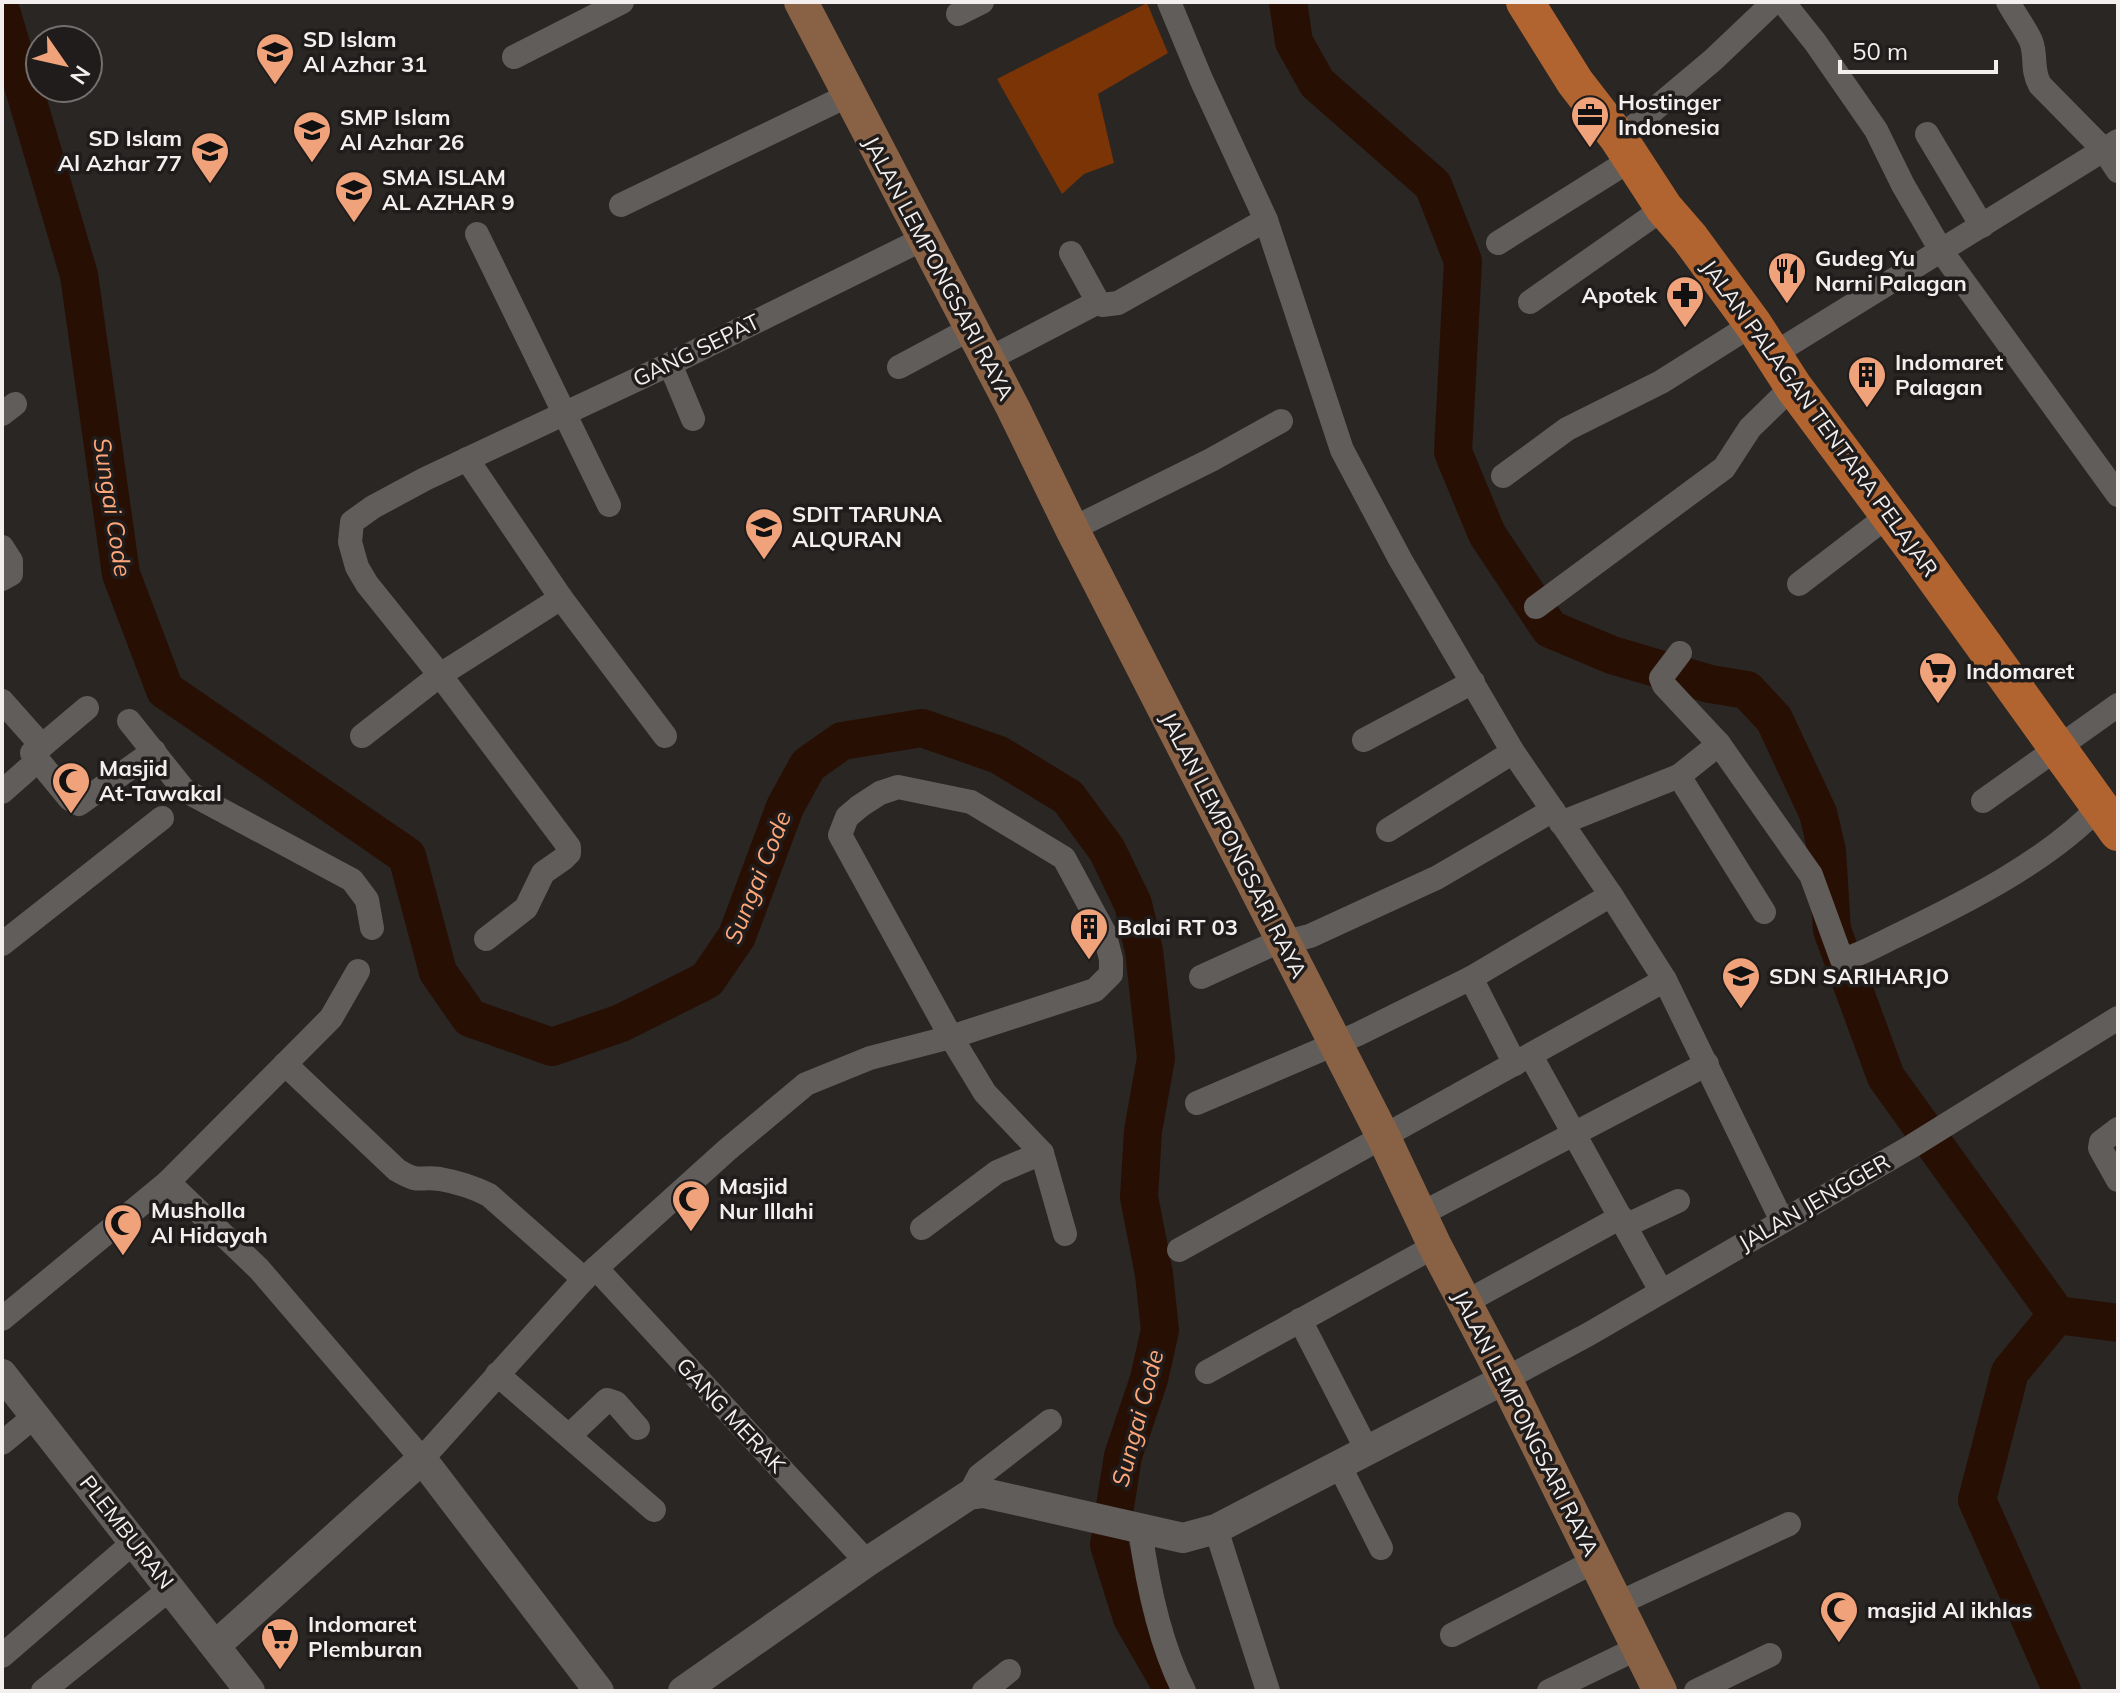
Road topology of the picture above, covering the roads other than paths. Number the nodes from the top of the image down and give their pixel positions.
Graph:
1 (622, 2) edge
2 (801, 2) edge
3 (982, 2) edge
4 (1169, 2) edge
5 (1525, 2) edge
6 (1774, 2) edge
7 (1783, 2) edge
8 (2008, 2) edge
9 (958, 14) dead end
10 (514, 57) dead end
11 (849, 95) junction
12 (1927, 134) dead end
13 (2111, 145) edge
14 (1626, 149) junction
15 (2118, 171) edge
16 (621, 205) dead end
17 (1664, 208) junction
18 (1266, 220) junction
19 (1982, 226) junction
20 (477, 234) dead end
21 (923, 239) junction
22 (1498, 243) dead end
23 (1942, 252) junction
24 (1071, 253) dead end
25 (1098, 302) junction
26 (1530, 302) dead end
27 (970, 329) junction
28 (1773, 355) junction
29 (987, 360) junction
30 (670, 364) junction
31 (899, 367) dead end
32 (565, 412) junction
33 (693, 419) dead end
34 (1281, 421) dead end
35 (467, 459) junction
36 (1503, 476) dead end
37 (2118, 495) edge
38 (609, 505) dead end
39 (1889, 515) junction
40 (1072, 529) junction
41 (2, 547) edge
42 (2, 579) edge
43 (1799, 584) dead end
44 (561, 598) junction
45 (1536, 607) dead end
46 (1672, 664) dead end
47 (440, 675) junction
48 (1473, 682) junction
49 (2, 701) edge
50 (2118, 705) edge
51 (87, 708) dead end
52 (129, 721) dead end
53 (362, 736) dead end
54 (665, 736) dead end
55 (1364, 740) dead end
56 (1719, 744) junction
57 (42, 746) junction
58 (2058, 748) junction
59 (154, 751) junction
60 (1513, 752) junction
61 (28, 769) dead end
62 (1679, 776) junction
63 (2, 792) edge
64 (1983, 801) dead end
65 (1557, 816) junction
66 (162, 818) dead end
67 (2109, 819) edge
68 (1388, 830) dead end
69 (1611, 895) junction
70 (1764, 912) dead end
71 (372, 928) dead end
72 (486, 939) dead end
73 (1283, 942) junction
74 (2, 944) edge
75 (358, 971) dead end
76 (1201, 977) dead end
77 (1471, 978) junction
78 (1665, 980) junction
79 (2118, 1018) edge
80 (951, 1037) junction
81 (1334, 1043) junction
82 (1523, 1060) junction
83 (285, 1064) junction
84 (1707, 1064) junction
85 (1197, 1103) dead end
86 (2118, 1129) edge
87 (1575, 1134) junction
88 (1384, 1138) junction
89 (1042, 1153) junction
90 (2118, 1180) edge
91 (168, 1182) junction
92 (1678, 1201) dead end
93 (1421, 1214) junction
94 (1782, 1221) junction
95 (1623, 1222) junction
96 (922, 1228) dead end
97 (1065, 1234) dead end
98 (1435, 1246) junction
99 (1179, 1250) dead end
100 (590, 1273) junction
101 (1661, 1291) junction
102 (1466, 1302) junction
103 (2, 1319) edge
104 (1300, 1320) junction
105 (1207, 1372) dead end
106 (2, 1374) edge
107 (497, 1374) junction
108 (1505, 1379) junction
109 (35, 1416) junction
110 (1050, 1421) dead end
111 (638, 1428) dead end
112 (569, 1436) junction
113 (2, 1443) edge
114 (1367, 1450) junction
115 (422, 1459) junction
116 (1339, 1465) junction
117 (969, 1495) junction
118 (654, 1510) dead end
119 (1789, 1524) dead end
120 (1140, 1529) junction
121 (1216, 1529) junction
122 (134, 1542) junction
123 (1381, 1548) dead end
124 (1595, 1561) junction
125 (867, 1562) junction
126 (171, 1588) junction
127 (1617, 1604) junction
128 (1452, 1635) dead end
129 (215, 1646) junction
130 (1640, 1647) junction
131 (1770, 1655) dead end
132 (2, 1656) edge
133 (1009, 1671) dead end
134 (43, 1691) edge
135 (250, 1691) edge
136 (599, 1691) edge
137 (683, 1691) edge
138 (984, 1691) edge
139 (1184, 1691) edge
140 (1268, 1691) edge
141 (1549, 1691) edge
142 (1660, 1691) edge
143 (1696, 1691) edge

1 - 10 street
2 - 11 main road, JALAN LEMPONGSARI RAYA
3 - 9 street
4 - 18 street
5 - 14 main road, JALAN PALAGAN TENTARA PELAJAR
6 - 14 street
7 - 23 street
8 - 13 street
11 - 16 street
11 - 21 main road, JALAN LEMPONGSARI RAYA
12 - 19 street
13 - 15 street
13 - 19 street
14 - 17 main road, JALAN PALAGAN TENTARA PELAJAR
14 - 22 street
17 - 26 street
17 - 28 main road, JALAN PALAGAN TENTARA PELAJAR
18 - 25 street
18 - 48 street
19 - 23 street
20 - 32 street
21 - 27 main road, JALAN LEMPONGSARI RAYA
21 - 30 street, GANG SEPAT
23 - 28 street
23 - 37 street
24 - 25 street
25 - 29 street
27 - 29 main road, JALAN LEMPONGSARI RAYA
27 - 31 street
28 - 36 street
28 - 39 main road, JALAN PALAGAN TENTARA PELAJAR
28 - 45 street
29 - 40 main road, JALAN LEMPONGSARI RAYA
30 - 32 street, GANG SEPAT
30 - 33 street
32 - 35 street, GANG SEPAT
32 - 38 street
34 - 40 street
35 - 44 street
35 - 47 street, GANG SEPAT
39 - 43 street
39 - 58 main road, JALAN PALAGAN TENTARA PELAJAR
40 - 73 main road, JALAN LEMPONGSARI RAYA
41 - 42 street
44 - 47 street
44 - 54 street
46 - 56 street
47 - 53 street
47 - 72 street
48 - 55 street
48 - 60 street
49 - 57 street
50 - 58 street
51 - 57 street
52 - 59 street
56 - 62 street
56 - 67 street
57 - 59 street
58 - 64 street
58 - 67 main road, JALAN PALAGAN TENTARA PELAJAR
59 - 71 street
60 - 65 street
60 - 68 street
61 - 63 street
62 - 65 street
62 - 70 street
65 - 69 street
65 - 73 street
66 - 74 street
69 - 77 street
69 - 78 street
73 - 76 street
73 - 81 main road, JALAN LEMPONGSARI RAYA
75 - 83 street
77 - 81 street
77 - 82 street
78 - 82 street
78 - 84 street
79 - 94 street, JALAN JENGGER
80 - 80 street
80 - 89 street
80 - 100 street
81 - 85 street
81 - 88 main road, JALAN LEMPONGSARI RAYA
82 - 87 street
82 - 88 street
83 - 91 street
83 - 100 street, GANG MERAK
84 - 87 street
84 - 94 street
86 - 90 street
87 - 93 street
87 - 95 street
88 - 93 main road, JALAN LEMPONGSARI RAYA
88 - 99 street
89 - 96 street
89 - 97 street
91 - 103 street
91 - 115 street
92 - 95 street
93 - 98 main road, JALAN LEMPONGSARI RAYA
94 - 101 street, JALAN JENGGER
95 - 101 street
95 - 102 street
98 - 102 main road, JALAN LEMPONGSARI RAYA
98 - 104 street
100 - 107 street
100 - 125 street, GANG MERAK
101 - 108 street, JALAN JENGGER
102 - 108 main road, JALAN LEMPONGSARI RAYA
104 - 105 street
104 - 114 street
106 - 109 street, PLEMBURAN
107 - 112 street
107 - 115 street
108 - 114 street
108 - 124 main road, JALAN LEMPONGSARI RAYA
109 - 113 street
109 - 122 street, PLEMBURAN
110 - 117 street
111 - 112 street
112 - 118 street
114 - 116 street
115 - 129 street
115 - 136 street
116 - 121 street
116 - 123 street
117 - 120 street
117 - 125 street
119 - 127 street
120 - 121 street
120 - 139 street
121 - 140 street
122 - 126 street, PLEMBURAN
122 - 132 street
124 - 127 main road, JALAN LEMPONGSARI RAYA
124 - 128 street
125 - 137 street
126 - 129 street, PLEMBURAN
126 - 134 street
127 - 130 main road, JALAN LEMPONGSARI RAYA
129 - 135 street, PLEMBURAN
130 - 141 street
130 - 142 main road, JALAN LEMPONGSARI RAYA
131 - 143 street
133 - 138 street

